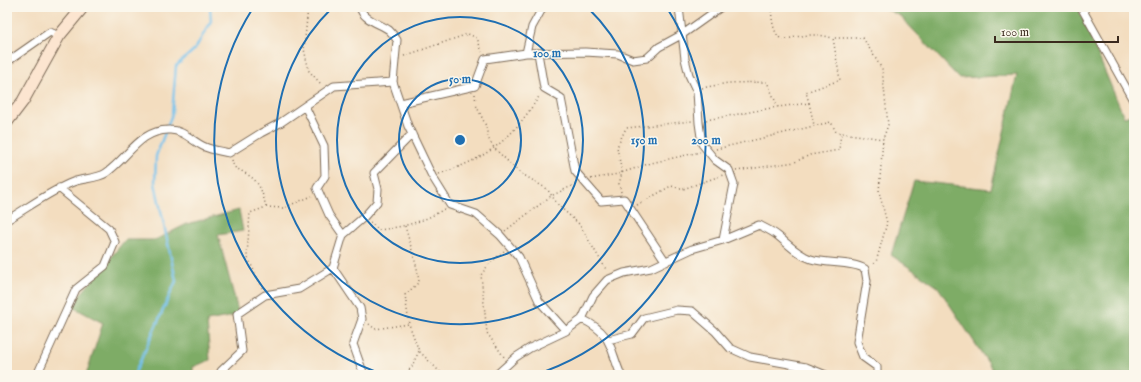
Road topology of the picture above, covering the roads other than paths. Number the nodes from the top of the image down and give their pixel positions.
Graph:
1 (83, 7) edge
2 (360, 7) edge
3 (543, 7) edge
4 (679, 7) edge
5 (721, 7) edge
6 (1081, 7) edge
7 (683, 34) junction
8 (59, 36) junction
9 (526, 53) junction
10 (538, 53) junction
11 (7, 62) edge
12 (393, 82) junction
13 (1134, 102) edge
14 (401, 103) junction
15 (305, 106) junction
16 (7, 122) edge
17 (412, 134) junction
18 (59, 188) junction
19 (7, 220) edge
20 (343, 235) junction
21 (723, 240) junction
22 (666, 262) junction
23 (333, 268) junction
24 (582, 319) junction
25 (566, 331) junction
26 (608, 340) junction
27 (806, 367) junction
28 (37, 375) edge
29 (220, 375) edge
30 (364, 375) edge
31 (496, 375) edge
32 (621, 375) edge
33 (798, 375) edge
34 (826, 375) edge
35 (877, 375) edge

1 - 8 street
2 - 12 street
3 - 9 street
4 - 7 street
5 - 7 street
6 - 13 street
7 - 10 street
7 - 21 street
8 - 11 street
8 - 16 street
9 - 10 street
9 - 14 street
10 - 22 street
12 - 14 street
12 - 15 street
14 - 17 street
15 - 18 street
15 - 20 street
17 - 20 street
17 - 25 street
18 - 19 street
18 - 28 street
20 - 23 street
21 - 22 street
21 - 35 street
22 - 24 street
23 - 29 street
23 - 30 street
24 - 25 street
24 - 26 street
25 - 31 street
26 - 27 street
26 - 32 street
27 - 33 street
27 - 34 street

